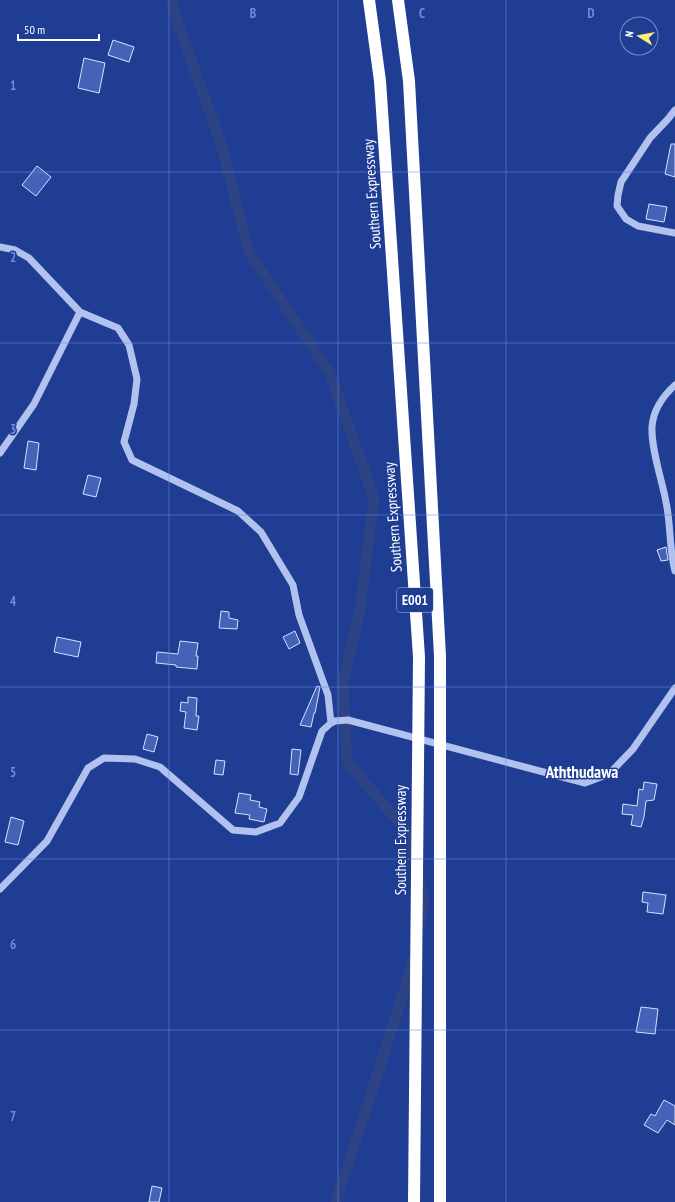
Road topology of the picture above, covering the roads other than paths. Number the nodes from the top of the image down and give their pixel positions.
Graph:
1 (370, 0) edge
2 (398, 0) edge
3 (675, 110) edge
4 (675, 233) edge
5 (0, 247) edge
6 (80, 312) junction
7 (675, 385) edge
8 (0, 453) edge
9 (675, 571) edge
10 (675, 688) edge
11 (333, 722) junction
12 (0, 889) edge
13 (414, 1202) edge
14 (440, 1202) edge

1 - 13 highway, Southern Expressway / E001, bridge
2 - 14 highway, E001, bridge
3 - 4 street
5 - 6 street
6 - 8 street
6 - 11 street
7 - 9 street
10 - 11 street
11 - 12 street

